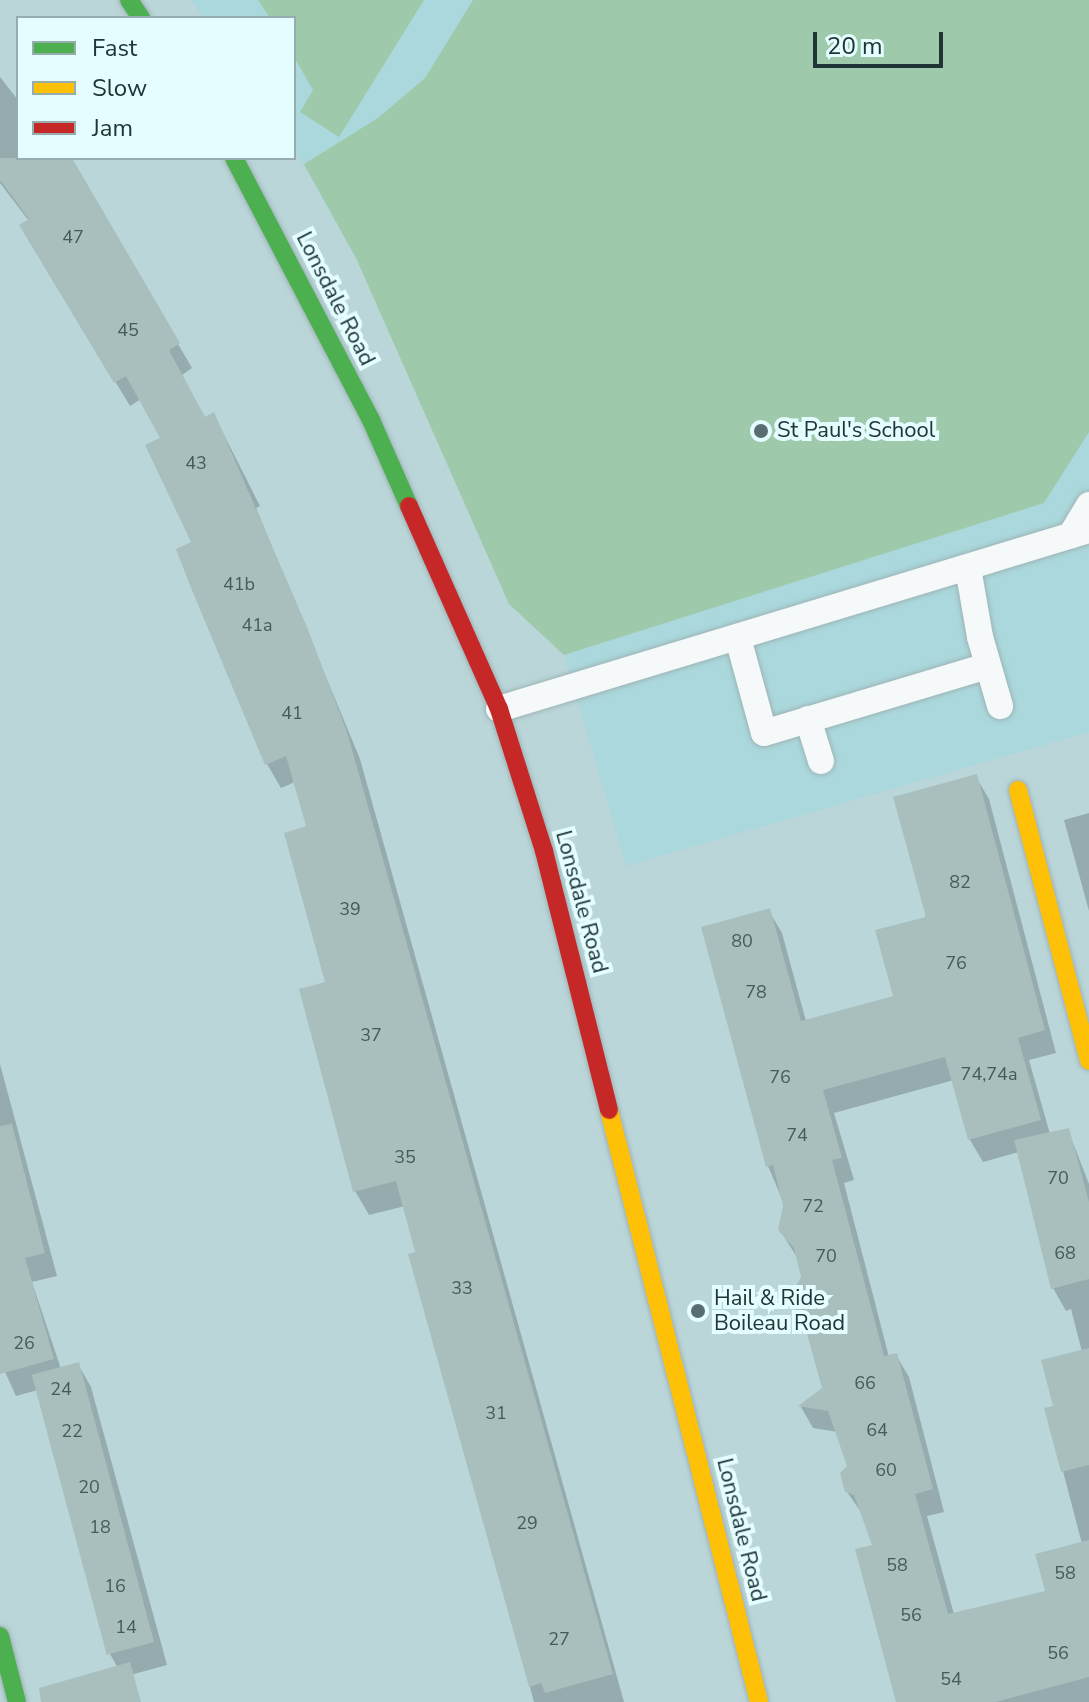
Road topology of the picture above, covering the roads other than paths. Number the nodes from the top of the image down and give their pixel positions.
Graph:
1 (235, 160) edge
2 (1089, 505) edge
3 (1080, 532) edge
4 (968, 568) junction
5 (738, 638) junction
6 (987, 666) junction
7 (1000, 706) dead end
8 (499, 709) junction
9 (808, 719) junction
10 (821, 761) dead end
11 (1018, 790) dead end
12 (1089, 1061) edge
13 (0, 1636) edge
14 (17, 1702) edge
15 (759, 1702) edge

1 - 8 main road, Lonsdale Road
2 - 3 lane
3 - 4 lane
4 - 5 lane
4 - 6 lane
5 - 8 lane
5 - 9 lane
6 - 7 lane
6 - 9 lane
8 - 15 main road, Lonsdale Road
9 - 10 lane
11 - 12 main road
13 - 14 main road

